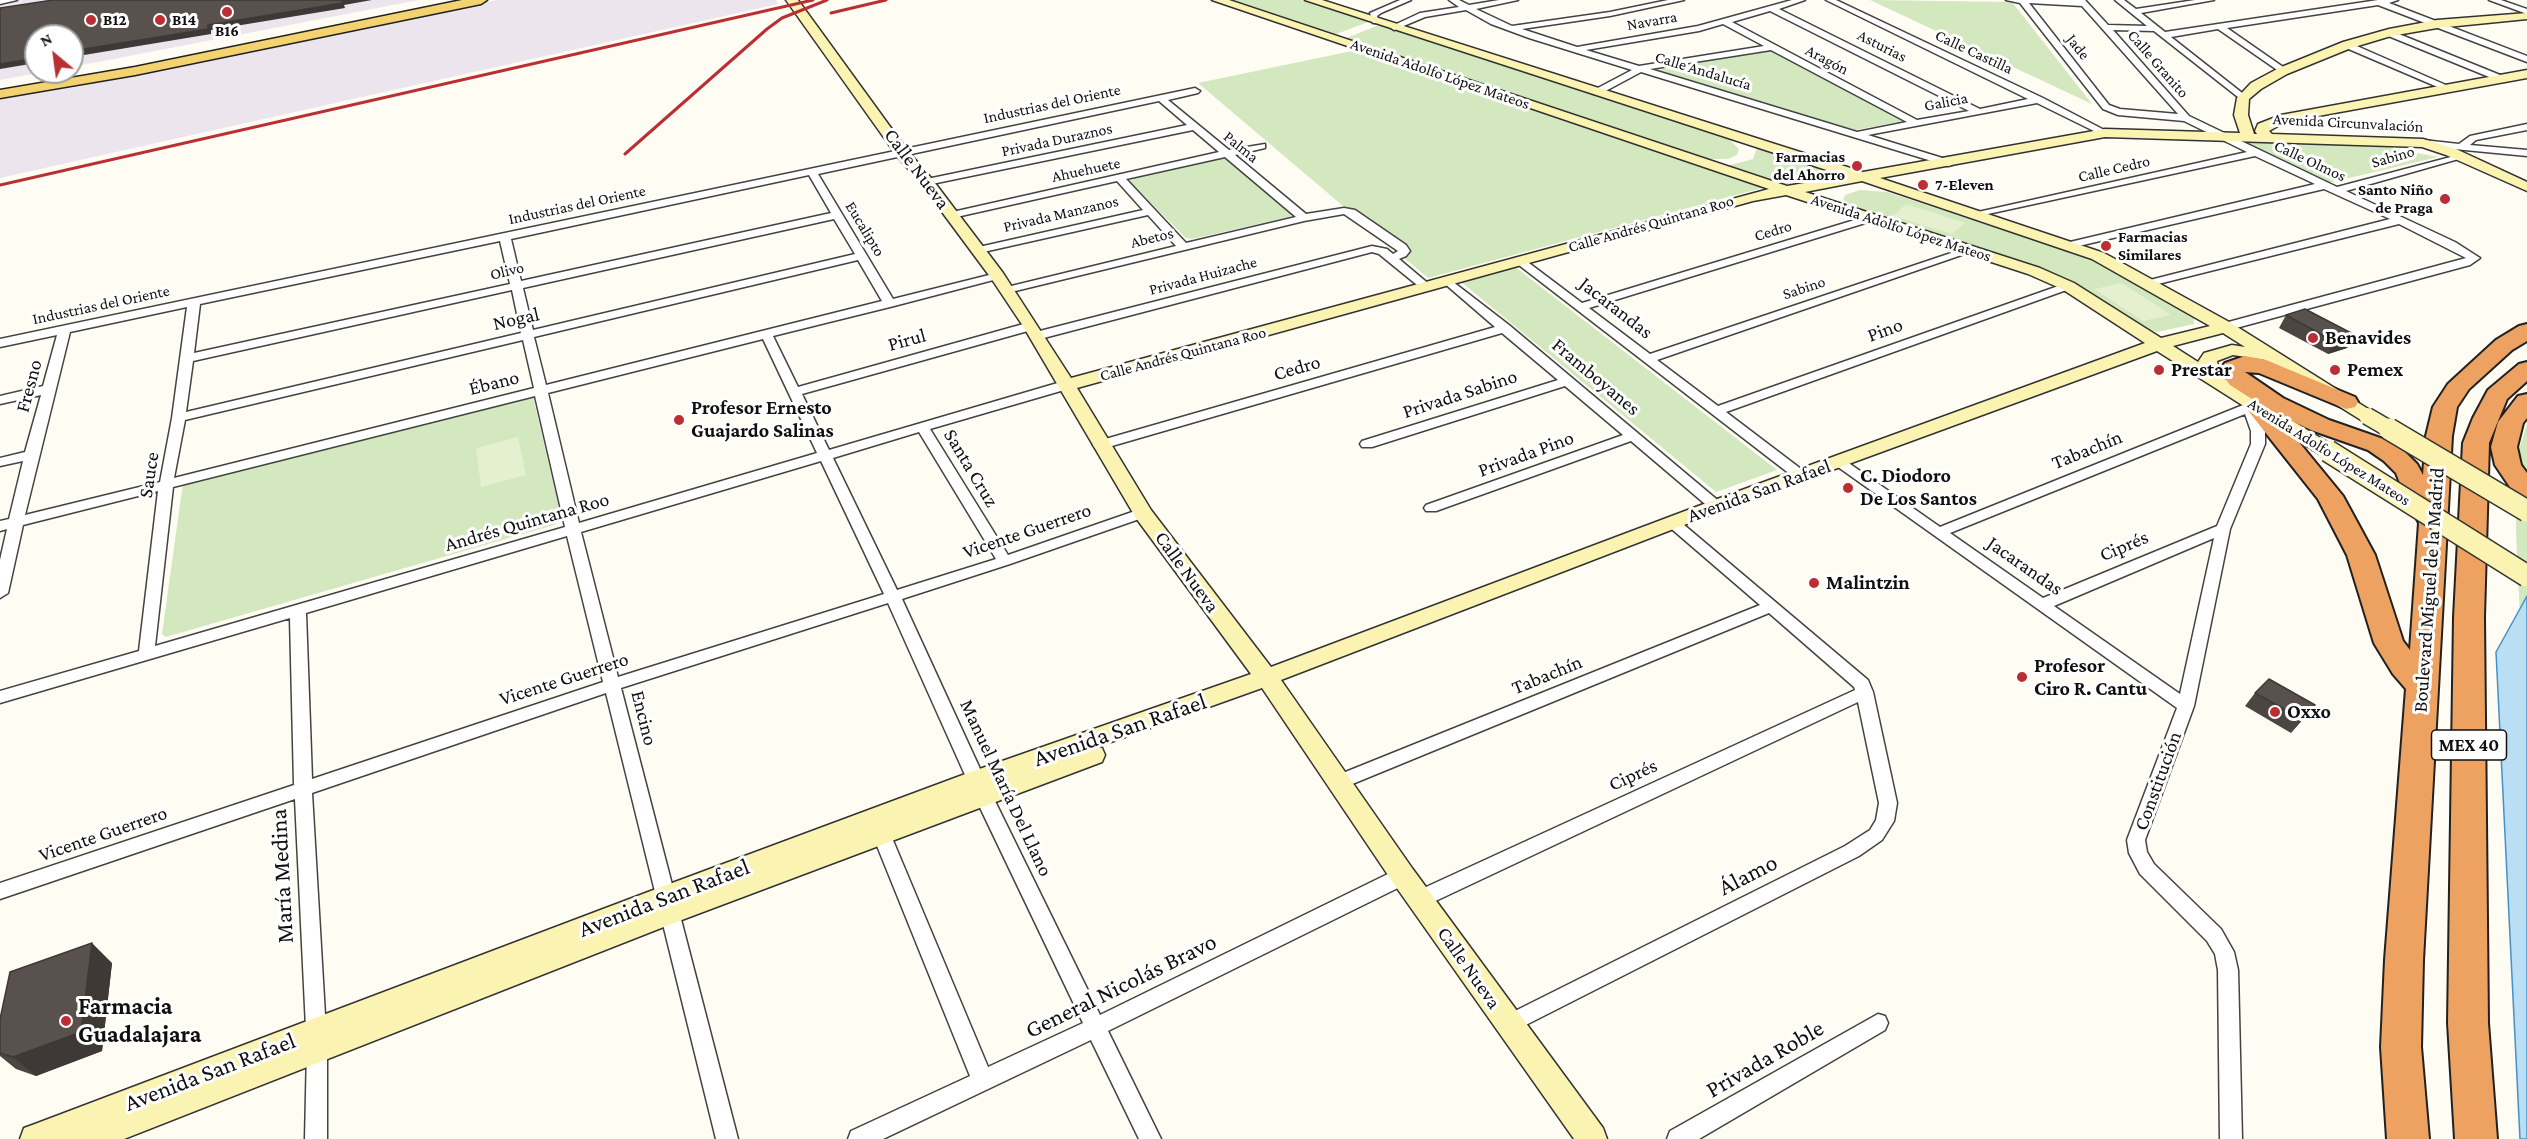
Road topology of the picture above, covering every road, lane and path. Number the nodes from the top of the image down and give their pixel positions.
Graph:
1 (13, 0) edge
2 (447, 0) edge
3 (482, 0) edge
4 (792, 0) edge
5 (1218, 0) edge
6 (1311, 0) edge
7 (1407, 0) edge
8 (1453, 0) edge
9 (1514, 0) edge
10 (1680, 0) edge
11 (1801, 0) edge
12 (1830, 0) edge
13 (2010, 0) edge
14 (2119, 0) edge
15 (2210, 0) edge
16 (2394, 0) edge
17 (2493, 0) edge
18 (2023, 1) edge
19 (2376, 1) edge
20 (0, 2) edge
21 (2082, 2) edge
22 (1465, 8) junction
23 (1773, 9) junction
24 (2134, 12) junction
25 (2527, 14) edge
26 (1376, 21) junction
27 (1726, 22) junction
28 (2437, 24) junction
29 (1394, 27) junction
30 (2106, 27) junction
31 (2220, 27) junction
32 (1510, 29) junction
33 (2155, 29) junction
34 (2389, 33) junction
35 (2164, 35) junction
36 (1334, 39) junction
37 (2347, 45) junction
38 (1772, 47) junction
39 (1577, 49) junction
40 (2527, 59) edge
41 (1642, 68) junction
42 (2283, 71) junction
43 (2527, 74) edge
44 (2502, 79) junction
45 (0, 86) edge
46 (2450, 89) junction
47 (1195, 91) dead end
48 (1597, 92) junction
49 (0, 94) edge
50 (1160, 98) junction
51 (2040, 100) junction
52 (2242, 101) junction
53 (1977, 111) junction
54 (2186, 118) junction
55 (2281, 119) junction
56 (1915, 123) junction
57 (1193, 127) junction
58 (2527, 127) edge
59 (2105, 133) junction
60 (1859, 134) junction
61 (2220, 136) junction
62 (2248, 137) junction
63 (2267, 138) junction
64 (1743, 139) junction
65 (2379, 141) junction
66 (1262, 146) dead end
67 (902, 153) junction
68 (2256, 153) junction
69 (2458, 153) junction
70 (2527, 153) edge
71 (1226, 154) junction
72 (1948, 163) junction
73 (1711, 165) junction
74 (812, 172) junction
75 (1863, 177) junction
76 (1120, 179) junction
77 (927, 182) junction
78 (2326, 185) junction
79 (2527, 186) edge
80 (1782, 189) junction
81 (2337, 190) junction
82 (1151, 211) junction
83 (836, 215) junction
84 (952, 215) junction
85 (1978, 215) junction
86 (1304, 218) junction
87 (1871, 218) junction
88 (2400, 220) junction
89 (505, 237) junction
90 (2070, 245) junction
91 (1184, 248) junction
92 (979, 250) junction
93 (1970, 250) junction
94 (861, 256) junction
95 (1391, 258) junction
96 (1521, 261) junction
97 (1448, 281) junction
98 (1002, 283) junction
99 (2150, 283) junction
100 (516, 285) junction
101 (2068, 286) junction
102 (1426, 287) junction
103 (194, 302) junction
104 (890, 304) junction
105 (1580, 307) junction
106 (2225, 327) junction
107 (1505, 328) junction
108 (64, 330) junction
109 (1034, 331) junction
110 (2527, 331) edge
111 (767, 335) junction
112 (528, 336) junction
113 (0, 343) edge
114 (2158, 344) junction
115 (2273, 357) junction
116 (185, 359) junction
117 (1648, 359) junction
118 (2527, 369) edge
119 (2212, 379) junction
120 (1566, 381) junction
121 (1066, 385) junction
122 (48, 389) junction
123 (541, 391) junction
124 (793, 392) junction
125 (0, 400) edge
126 (2527, 401) edge
127 (2346, 402) junction
128 (2253, 407) junction
129 (1716, 411) junction
130 (179, 418) junction
131 (922, 426) junction
132 (1633, 436) junction
133 (1367, 444) dead end
134 (1100, 445) junction
135 (31, 455) junction
136 (824, 456) junction
137 (0, 462) edge
138 (1838, 462) junction
139 (1800, 475) junction
140 (166, 483) junction
141 (2527, 493) edge
142 (1716, 506) junction
143 (1431, 508) dead end
144 (2527, 511) edge
145 (1143, 513) junction
146 (17, 522) junction
147 (1672, 522) junction
148 (2433, 524) junction
149 (0, 526) edge
150 (2223, 529) junction
151 (573, 530) junction
152 (1940, 532) junction
153 (1005, 561) junction
154 (2527, 576) edge
155 (0, 593) edge
156 (892, 597) junction
157 (2042, 605) junction
158 (1772, 606) junction
159 (298, 611) junction
160 (146, 656) junction
161 (1268, 681) junction
162 (612, 685) junction
163 (2423, 687) junction
164 (1865, 692) junction
165 (0, 698) edge
166 (2186, 706) junction
167 (1339, 782) junction
168 (303, 788) junction
169 (980, 788) junction
170 (878, 825) junction
171 (1403, 876) junction
172 (0, 891) edge
173 (1420, 899) junction
174 (668, 905) junction
175 (1878, 1023) dead end
176 (1508, 1025) junction
177 (1096, 1027) junction
178 (317, 1040) junction
179 (983, 1081) junction
180 (35, 1139) edge
181 (86, 1139) edge
182 (316, 1139) edge
183 (727, 1139) edge
184 (859, 1139) edge
185 (1150, 1139) edge
186 (1592, 1139) edge
187 (1678, 1139) edge
188 (2231, 1139) edge
189 (2408, 1139) edge
190 (2476, 1139) edge

1 - 20 street
2 - 45 main road
3 - 49 main road
4 - 67 street, Calle Nueva
5 - 36 street, Avenida Adolfo López Mateos
6 - 26 street, Avenida Adolfo López Mateos
7 - 26 street
8 - 22 street, Calle Andalucía
9 - 22 street
10 - 32 street
11 - 23 street, Navarra
12 - 51 street, Calle Castilla
13 - 18 street
14 - 24 street
15 - 24 street
16 - 19 street
17 - 25 street
18 - 21 street
18 - 54 street, Jade
19 - 28 street
19 - 31 street
21 - 30 street, Calle Granito
22 - 29 street
22 - 32 street, Calle Andalucía
23 - 27 street, Navarra
23 - 53 street, Asturias
24 - 33 street
25 - 28 street
26 - 29 street, Avenida Adolfo López Mateos
26 - 36 street
27 - 38 street, Aragón
27 - 39 street, Navarra
28 - 34 street
28 - 40 street
29 - 48 street, Avenida Adolfo López Mateos
30 - 33 street
30 - 54 street, Calle Granito
31 - 35 street
31 - 42 street
32 - 39 street, Calle Andalucía
33 - 35 street
34 - 37 street
34 - 44 street
35 - 52 street
36 - 73 street, Avenida Adolfo López Mateos
37 - 42 street
37 - 46 street
38 - 41 street
38 - 56 street, Aragón
39 - 41 street, Calle Andalucía
41 - 48 street
41 - 60 street, Calle Andalucía
42 - 52 street
43 - 44 street, Avenida Circunvalación
44 - 46 street, Avenida Circunvalación
46 - 55 street, Avenida Circunvalación
47 - 50 street, Industrias del Oriente
48 - 64 street, Avenida Adolfo López Mateos
50 - 57 street, Palma
50 - 67 street, Industrias del Oriente
51 - 53 street, Galicia
51 - 59 street, Calle Castilla
52 - 55 street
52 - 62 street
53 - 56 street, Galicia
54 - 61 street, Calle Granito
55 - 63 street, Avenida Circunvalación
56 - 60 street, Galicia
57 - 71 street, Palma
57 - 77 street, Privada Duraznos
58 - 69 street
59 - 61 street, Calle Andrés Quintana Roo
59 - 72 street, Calle Andrés Quintana Roo
60 - 72 street, Calle Andalucía
61 - 62 street, Calle Andrés Quintana Roo
61 - 68 street, Calle Olmos
62 - 63 street, Calle Andrés Quintana Roo
63 - 65 street, Avenida Circunvalación
64 - 73 street
64 - 75 street, Avenida Adolfo López Mateos
65 - 69 street
65 - 69 street, Avenida Circunvalación
66 - 71 street, Ahuehuete
67 - 74 street, Industrias del Oriente
67 - 77 street, Calle Nueva
68 - 78 street, Calle Olmos
68 - 85 street, Calle Cedro
69 - 70 street
69 - 79 street
69 - 81 street, Sabino
71 - 76 street, Ahuehuete
71 - 86 street, Palma
72 - 75 street, Calle Andrés Quintana Roo
73 - 80 street, Avenida Adolfo López Mateos
74 - 83 street, Eucalipto
74 - 89 street, Industrias del Oriente
75 - 80 street, Calle Andrés Quintana Roo
75 - 85 street, Avenida Adolfo López Mateos
76 - 82 street
76 - 84 street, Ahuehuete
77 - 84 street, Calle Nueva
78 - 81 street, Calle Olmos
78 - 90 street
80 - 87 street, Avenida Adolfo López Mateos
80 - 96 street, Calle Andrés Quintana Roo
81 - 88 street, Calle Olmos
82 - 91 street
82 - 92 street, Privada Manzanos
83 - 94 street, Eucalipto
83 - 100 street, Olivo
84 - 92 street, Calle Nueva
85 - 90 street, Avenida Adolfo López Mateos
86 - 91 street, Abetos
86 - 95 street, Abetos
87 - 93 street, Avenida Adolfo López Mateos
87 - 105 street, Cedro
88 - 99 street
88 - 106 street, Calle Olmos
89 - 100 street, Encino
89 - 103 street, Industrias del Oriente
90 - 99 street, Avenida Adolfo López Mateos
91 - 98 street, Abetos
92 - 98 street, Calle Nueva
93 - 101 street, Avenida Adolfo López Mateos
93 - 117 street, Sabino
94 - 104 street, Eucalipto
94 - 112 street, Nogal
95 - 102 street
95 - 109 street, Privada Huizache
96 - 97 street, Calle Andrés Quintana Roo
96 - 105 street, Jacarandas
97 - 102 street, Calle Andrés Quintana Roo
97 - 107 street, Framboyanes
98 - 104 street, Ébano
98 - 109 street, Calle Nueva
99 - 106 street, Avenida Adolfo López Mateos
100 - 112 street, Encino
100 - 116 street, Olivo
101 - 114 street, Avenida Adolfo López Mateos
101 - 129 street, Pino
102 - 121 street, Calle Andrés Quintana Roo
103 - 108 street, Industrias del Oriente
103 - 116 street, Sauce
104 - 111 street, Ébano
105 - 117 street, Jacarandas
106 - 114 street, Avenida San Rafael
106 - 115 street, Avenida Adolfo López Mateos
107 - 120 street, Framboyanes
107 - 134 street, Cedro
108 - 113 street, Industrias del Oriente
108 - 122 street, Fresno
109 - 121 street, Calle Nueva
109 - 124 street, Pirul
110 - 148 highway, Boulevard Miguel de la Madrid / MEX 40
111 - 123 street, Ébano
111 - 124 street, Manuel María Del Llano
112 - 123 street, Encino
112 - 130 street, Nogal
114 - 119 street, Avenida Adolfo López Mateos
114 - 138 street, Avenida San Rafael
115 - 119 street
115 - 127 street, Avenida Adolfo López Mateos
116 - 130 street, Sauce
117 - 129 street, Jacarandas
118 - 190 highway, Boulevard Miguel de la Madrid / MEX 40
119 - 128 street, Avenida Adolfo López Mateos
120 - 132 street, Framboyanes
120 - 133 street, Privada Sabino
121 - 131 street, Andrés Quintana Roo
121 - 134 street, Calle Nueva
122 - 125 street
122 - 135 street, Fresno
123 - 140 street, Ébano
123 - 151 street, Encino
124 - 136 street, Manuel María Del Llano
126 - 141 highway
127 - 144 street, Avenida Adolfo López Mateos, bridge
127 - 148 highway
128 - 150 street, Constitución
128 - 152 street, Tabachín
128 - 154 street, Avenida Adolfo López Mateos, bridge
128 - 163 highway
129 - 139 street, Jacarandas
130 - 140 street, Sauce
131 - 136 street, Andrés Quintana Roo
131 - 153 street, Santa Cruz
132 - 142 street, Framboyanes
132 - 143 street, Privada Pino
134 - 145 street, Calle Nueva
135 - 137 street
135 - 146 street, Fresno
136 - 151 street, Andrés Quintana Roo
136 - 156 street, Manuel María Del Llano
138 - 139 street, Avenida San Rafael
138 - 152 street, Jacarandas
139 - 142 street, Avenida San Rafael
140 - 146 street, Ébano
140 - 160 street, Sauce
142 - 147 street, Avenida San Rafael
145 - 153 street, Vicente Guerrero
145 - 161 street, Calle Nueva
146 - 149 street, Ébano
146 - 155 street, Fresno
147 - 158 street
147 - 161 street, Avenida San Rafael
148 - 163 highway, Boulevard Miguel de la Madrid / MEX 40
150 - 157 street, Ciprés
150 - 166 street, Constitución
151 - 159 street, Andrés Quintana Roo
151 - 162 street, Encino
152 - 157 street, Jacarandas
153 - 156 street, Vicente Guerrero
156 - 162 street, Vicente Guerrero
156 - 169 street, Manuel María Del Llano
157 - 166 street, Jacarandas
158 - 164 street
158 - 167 street, Tabachín
159 - 160 street, Andrés Quintana Roo
159 - 168 street, María Medina
160 - 165 street, Andrés Quintana Roo
161 - 167 street, Calle Nueva
161 - 169 street, Avenida San Rafael
162 - 168 street, Vicente Guerrero
162 - 174 street, Encino
163 - 189 highway, Boulevard Miguel de la Madrid / MEX 40
164 - 173 street, Ciprés
164 - 176 street, Álamo
166 - 188 street, Constitución
167 - 171 street, Calle Nueva
168 - 172 street, Vicente Guerrero
168 - 178 street, María Medina
169 - 170 street, Avenida San Rafael
169 - 177 street, Manuel María Del Llano
170 - 174 street, Avenida San Rafael
170 - 179 street
171 - 173 street, Calle Nueva
171 - 177 street, General Nicolás Bravo
173 - 176 street, Calle Nueva
174 - 178 street, Avenida San Rafael
174 - 183 street, Encino
175 - 187 street, Privada Roble
176 - 186 street, Calle Nueva
177 - 179 street, General Nicolás Bravo
177 - 185 street, Manuel María Del Llano
178 - 180 street, Avenida San Rafael
178 - 181 street, Avenida San Rafael
178 - 182 street, María Medina
179 - 184 street, General Nicolás Bravo

